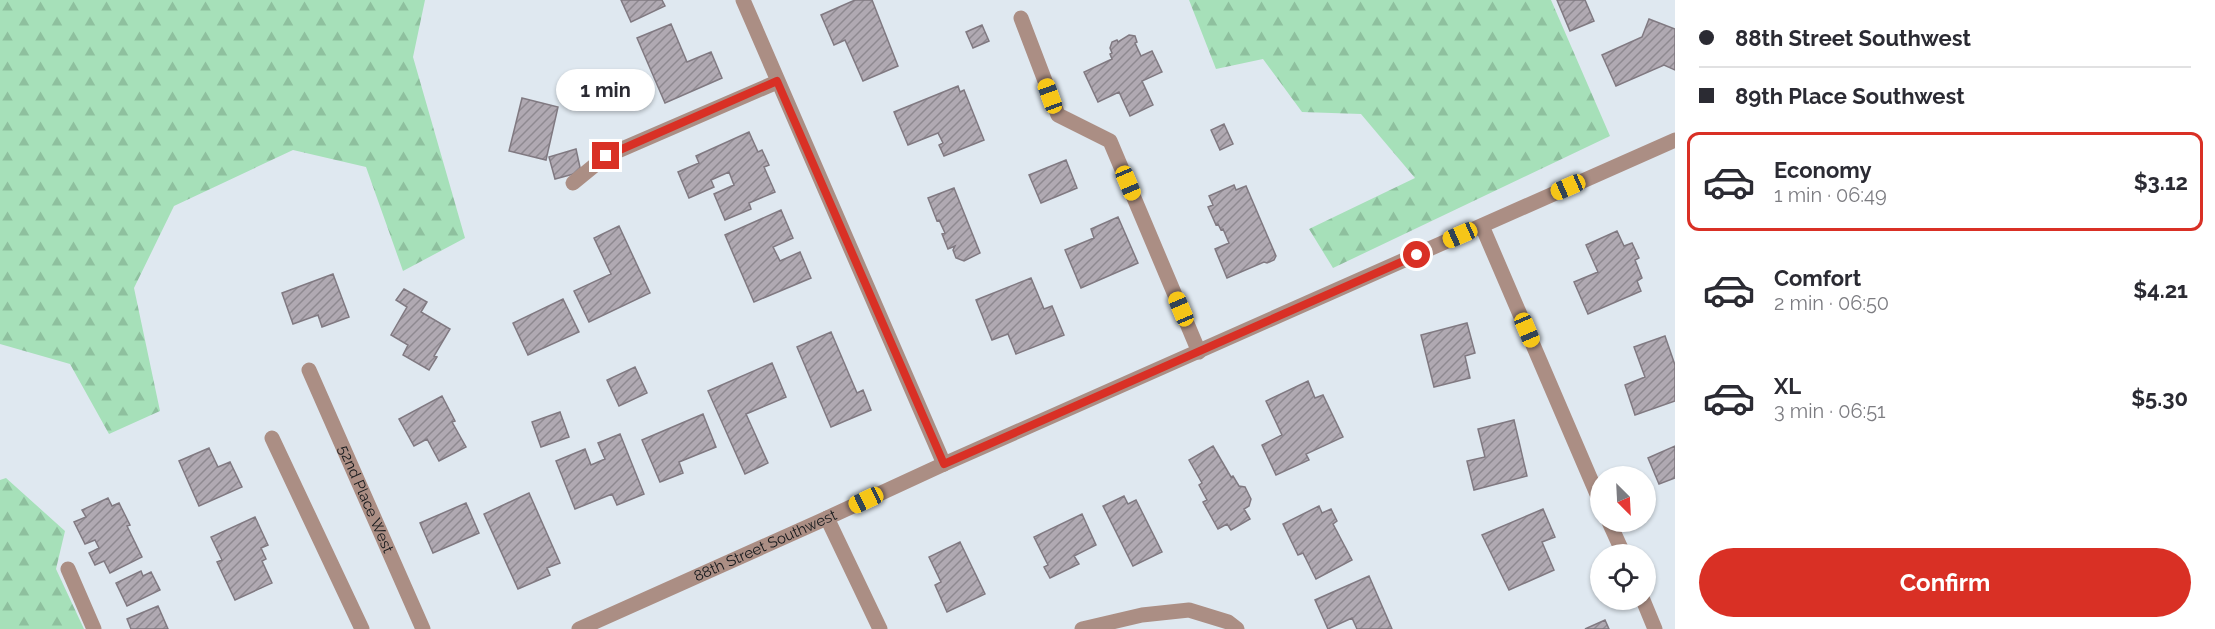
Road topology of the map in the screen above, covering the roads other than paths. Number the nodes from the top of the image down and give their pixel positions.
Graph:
1 (743, 0) edge
2 (1022, 18) dead end
3 (777, 81) junction
4 (1675, 140) edge
5 (573, 183) dead end
6 (1482, 225) junction
7 (1199, 352) junction
8 (309, 370) dead end
9 (272, 438) dead end
10 (944, 464) junction
11 (1590, 478) edge
12 (827, 518) junction
13 (68, 569) dead end
14 (1647, 610) edge
15 (94, 629) edge
16 (362, 629) edge
17 (423, 629) edge
18 (579, 629) edge
19 (880, 629) edge
20 (1082, 629) edge
21 (1237, 629) edge
22 (1656, 629) edge

1 - 3 street
2 - 7 street
3 - 5 street
3 - 10 street
4 - 6 street, 88th Street Southwest
6 - 7 street, 88th Street Southwest
6 - 11 street
7 - 10 street, 88th Street Southwest
8 - 17 street, 52nd Place West
9 - 16 street
10 - 12 street, 88th Street Southwest
12 - 18 street, 88th Street Southwest
12 - 19 street
13 - 15 street
14 - 22 street
20 - 21 street

